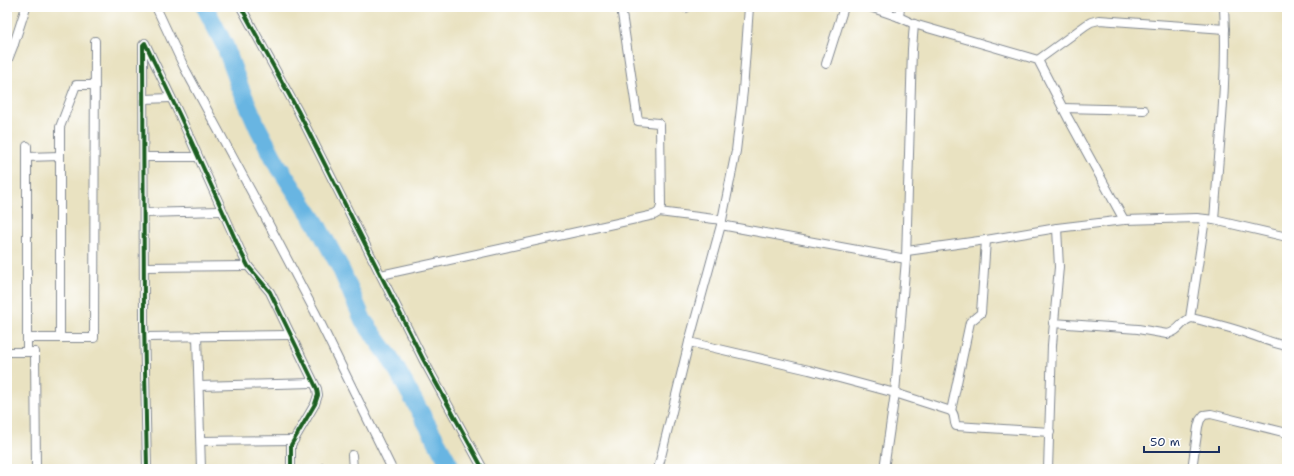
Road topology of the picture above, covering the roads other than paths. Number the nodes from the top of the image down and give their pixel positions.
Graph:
1 (26, 7) edge
2 (156, 7) edge
3 (240, 7) edge
4 (621, 7) edge
5 (749, 7) edge
6 (844, 7) edge
7 (870, 7) edge
8 (900, 7) edge
9 (1224, 7) edge
10 (899, 17) junction
11 (914, 24) junction
12 (1225, 29) junction
13 (95, 41) dead end
14 (10, 43) edge
15 (1038, 60) junction
16 (7, 62) edge
17 (826, 64) dead end
18 (95, 85) junction
19 (171, 98) junction
20 (144, 99) junction
21 (1063, 108) junction
22 (1144, 110) dead end
23 (27, 146) dead end
24 (60, 156) junction
25 (27, 157) junction
26 (144, 157) junction
27 (198, 157) junction
28 (221, 211) junction
29 (659, 212) junction
30 (144, 213) junction
31 (1204, 219) junction
32 (1124, 220) junction
33 (1214, 220) junction
34 (721, 222) junction
35 (1057, 228) junction
36 (1287, 237) edge
37 (986, 240) junction
38 (907, 255) junction
39 (248, 266) junction
40 (144, 267) junction
41 (381, 275) junction
42 (1190, 318) junction
43 (1053, 323) junction
44 (290, 335) junction
45 (197, 336) junction
46 (145, 337) junction
47 (27, 338) junction
48 (60, 338) junction
49 (689, 342) junction
50 (1287, 346) edge
51 (7, 352) edge
52 (27, 352) junction
53 (313, 383) junction
54 (199, 386) junction
55 (894, 393) junction
56 (951, 411) junction
57 (1050, 432) junction
58 (1287, 433) edge
59 (294, 440) junction
60 (200, 441) junction
61 (352, 455) dead end
62 (36, 469) edge
63 (148, 469) edge
64 (201, 469) edge
65 (290, 469) edge
66 (353, 469) edge
67 (392, 469) edge
68 (483, 469) edge
69 (658, 469) edge
70 (884, 469) edge
71 (1048, 469) edge
72 (1192, 469) edge

1 - 14 street
2 - 67 street
3 - 41 street
4 - 29 street
5 - 34 street
6 - 17 street
7 - 10 street
8 - 10 street
9 - 12 street
10 - 11 street
11 - 15 street
11 - 38 street
12 - 15 street
12 - 33 street
13 - 18 street
14 - 16 street
15 - 21 street
18 - 24 street
18 - 48 street
19 - 20 street
19 - 20 street
19 - 27 street
20 - 26 street
21 - 22 street
21 - 32 street
23 - 25 street
24 - 25 street
24 - 48 street
25 - 47 street
26 - 27 street
26 - 30 street
27 - 28 street
28 - 30 street
28 - 39 street
29 - 34 street
29 - 41 street
30 - 40 street
31 - 32 street
31 - 33 street
31 - 42 street
32 - 35 street
33 - 36 street
34 - 38 street
34 - 49 street
35 - 37 street
35 - 43 street
37 - 38 street
37 - 56 street
38 - 55 street
39 - 40 street
39 - 44 street
40 - 46 street
41 - 68 street
42 - 43 street
42 - 50 street
43 - 57 street
44 - 45 street
44 - 53 street
45 - 46 street
45 - 54 street
46 - 63 street
47 - 48 street
47 - 52 street
49 - 55 street
49 - 69 street
51 - 52 street
52 - 62 street
53 - 54 street
53 - 59 street
54 - 60 street
55 - 56 street
55 - 70 street
56 - 57 street
57 - 71 street
58 - 72 street
59 - 60 street
59 - 65 street
60 - 64 street
61 - 66 street

